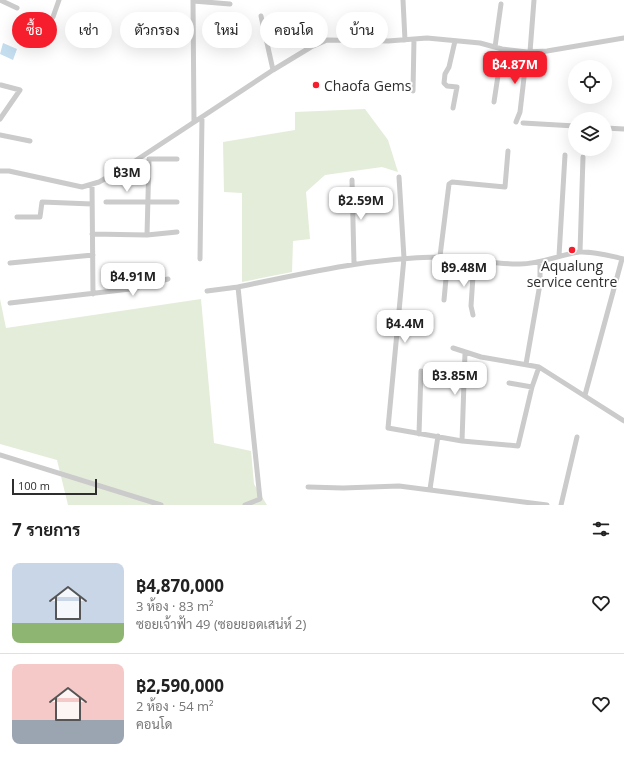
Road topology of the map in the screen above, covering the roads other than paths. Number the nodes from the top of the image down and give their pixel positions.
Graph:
1 (0, 0) edge
2 (60, 0) edge
3 (403, 0) edge
4 (534, 0) edge
5 (193, 1) edge
6 (230, 4) dead end
7 (501, 4) dead end
8 (17, 8) dead end
9 (55, 12) edge
10 (624, 38) edge
11 (414, 39) junction
12 (405, 40) junction
13 (455, 41) junction
14 (495, 46) junction
15 (268, 48) edge
16 (502, 49) junction
17 (529, 52) junction
18 (273, 70) junction
19 (1, 85) dead end
20 (413, 91) dead end
21 (494, 102) dead end
22 (453, 108) dead end
23 (202, 117) junction
24 (0, 119) edge
25 (194, 122) junction
26 (516, 122) dead end
27 (523, 123) dead end
28 (568, 126) edge
29 (612, 128) edge
30 (624, 129) edge
31 (0, 135) edge
32 (30, 140) dead end
33 (508, 151) dead end
34 (565, 155) dead end
35 (583, 157) dead end
36 (177, 159) dead end
37 (0, 171) edge
38 (399, 178) dead end
39 (352, 180) dead end
40 (92, 184) junction
41 (106, 202) dead end
42 (148, 202) junction
43 (177, 202) dead end
44 (92, 204) junction
45 (16, 217) dead end
46 (177, 232) dead end
47 (92, 234) junction
48 (147, 235) junction
49 (580, 252) junction
50 (92, 255) junction
51 (440, 256) junction
52 (559, 256) junction
53 (448, 257) junction
54 (404, 258) junction
55 (200, 259) dead end
56 (623, 259) edge
57 (474, 261) junction
58 (540, 262) junction
59 (10, 263) dead end
60 (354, 263) junction
61 (168, 279) dead end
62 (238, 287) junction
63 (207, 291) dead end
64 (93, 294) junction
65 (444, 300) dead end
66 (10, 303) dead end
67 (473, 315) dead end
68 (453, 348) dead end
69 (465, 353) junction
70 (526, 364) junction
71 (539, 367) junction
72 (422, 371) dead end
73 (509, 383) dead end
74 (532, 387) junction
75 (585, 395) junction
76 (624, 421) edge
77 (419, 434) junction
78 (438, 436) junction
79 (577, 437) dead end
80 (462, 440) junction
81 (0, 455) edge
82 (308, 487) dead end
83 (430, 489) junction
84 (505, 502) edge
85 (161, 505) edge
86 (245, 505) edge
87 (547, 505) edge
88 (560, 505) edge

1 - 8 street
2 - 9 street
3 - 12 street
4 - 17 street
5 - 6 street
5 - 25 street
7 - 14 street
10 - 17 street
11 - 12 street
11 - 13 street
11 - 20 street
12 - 18 street
13 - 14 street
13 - 22 street
14 - 16 street
15 - 18 street
16 - 17 street
16 - 21 street
17 - 26 street
18 - 23 street
19 - 24 street
23 - 25 street
23 - 55 street
25 - 40 street
27 - 28 street
29 - 30 street
31 - 32 street
33 - 51 street
34 - 52 street
35 - 49 street
36 - 42 street
37 - 40 street
38 - 54 street
39 - 60 street
40 - 44 street
41 - 42 street
42 - 43 street
42 - 48 street
44 - 45 street
44 - 47 street
46 - 48 street
47 - 48 street
47 - 50 street
49 - 52 street
49 - 56 street
50 - 59 street
50 - 64 street
51 - 53 street
51 - 54 street
52 - 58 street
53 - 57 street
53 - 65 street
54 - 60 street
54 - 77 street
56 - 75 street
57 - 58 street
57 - 67 street
58 - 70 street
60 - 62 street
61 - 64 street
62 - 63 street
62 - 86 street
64 - 66 street
68 - 69 street
69 - 70 street
69 - 80 street
70 - 71 street
71 - 74 street
71 - 75 street
72 - 77 street
73 - 74 street
74 - 80 street
75 - 76 street
77 - 78 street
78 - 80 street
78 - 83 street
79 - 88 street
81 - 85 street
82 - 83 street
83 - 84 street
84 - 87 street

